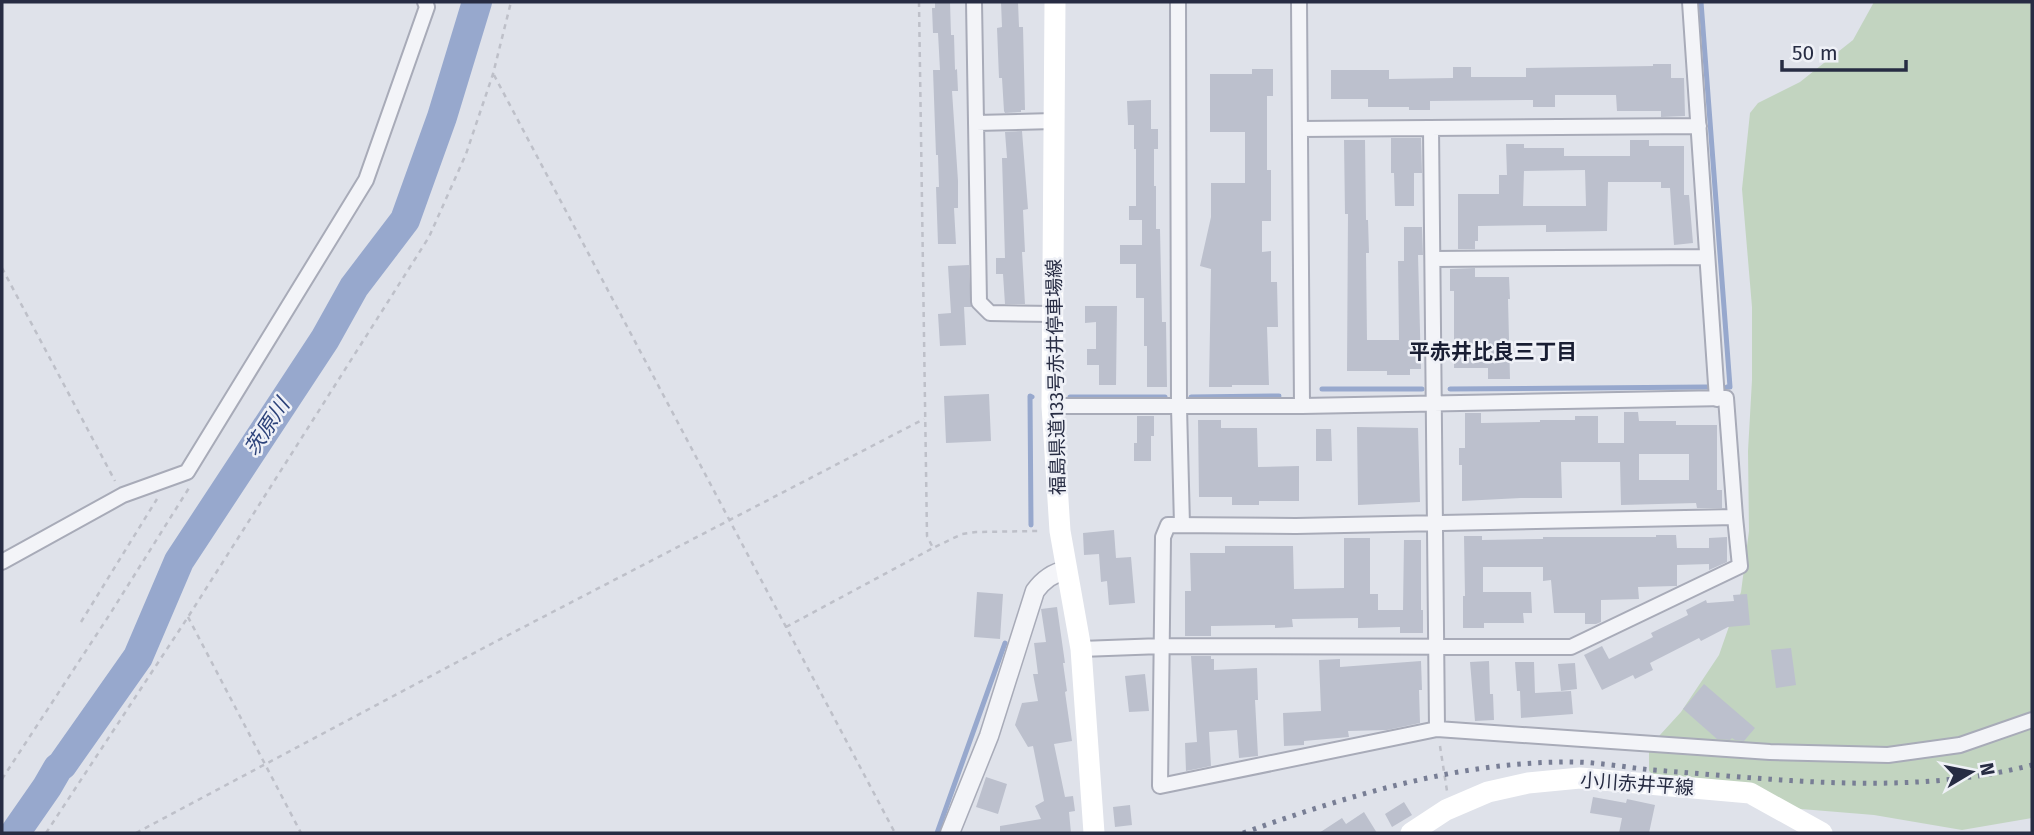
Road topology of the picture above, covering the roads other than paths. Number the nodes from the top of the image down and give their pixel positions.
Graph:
1 (425, 2) edge
2 (974, 2) edge
3 (1055, 2) edge
4 (1178, 2) edge
5 (1299, 2) edge
6 (1690, 2) edge
7 (1054, 121) junction
8 (976, 123) junction
9 (1699, 126) junction
10 (1431, 128) junction
11 (1300, 129) junction
12 (1707, 257) junction
13 (1434, 259) junction
14 (1053, 314) junction
15 (1717, 399) junction
16 (1434, 404) junction
17 (1052, 406) junction
18 (1302, 406) junction
19 (1179, 407) junction
20 (1735, 517) junction
21 (1436, 524) junction
22 (1182, 525) junction
23 (2, 562) edge
24 (1066, 570) junction
25 (1162, 646) junction
26 (1437, 646) junction
27 (1081, 649) junction
28 (2032, 720) edge
29 (1437, 729) junction
30 (950, 833) edge
31 (1094, 833) edge
32 (1411, 833) edge
33 (1822, 833) edge

1 - 23 street
2 - 8 street
3 - 7 main road, 福島県道133号赤井停車場線
4 - 19 street
5 - 11 street
6 - 9 street
7 - 8 street
7 - 14 main road, 福島県道133号赤井停車場線
8 - 14 street
9 - 10 street
9 - 12 street
10 - 11 street
10 - 13 street
11 - 18 street
12 - 13 street
12 - 15 street
13 - 16 street
14 - 17 main road, 福島県道133号赤井停車場線
15 - 16 street
15 - 20 street
16 - 18 street
16 - 21 street
17 - 19 street
17 - 24 main road, 福島県道133号赤井停車場線
18 - 19 street
19 - 22 street
20 - 21 street
20 - 26 street
21 - 22 street
21 - 26 street
22 - 25 street
24 - 27 main road, 福島県道133号赤井停車場線
24 - 30 street
25 - 26 street
25 - 27 street
25 - 29 street
26 - 29 street
27 - 31 main road, 福島県道133号赤井停車場線
28 - 29 street
32 - 33 main road, 小川赤井平線

